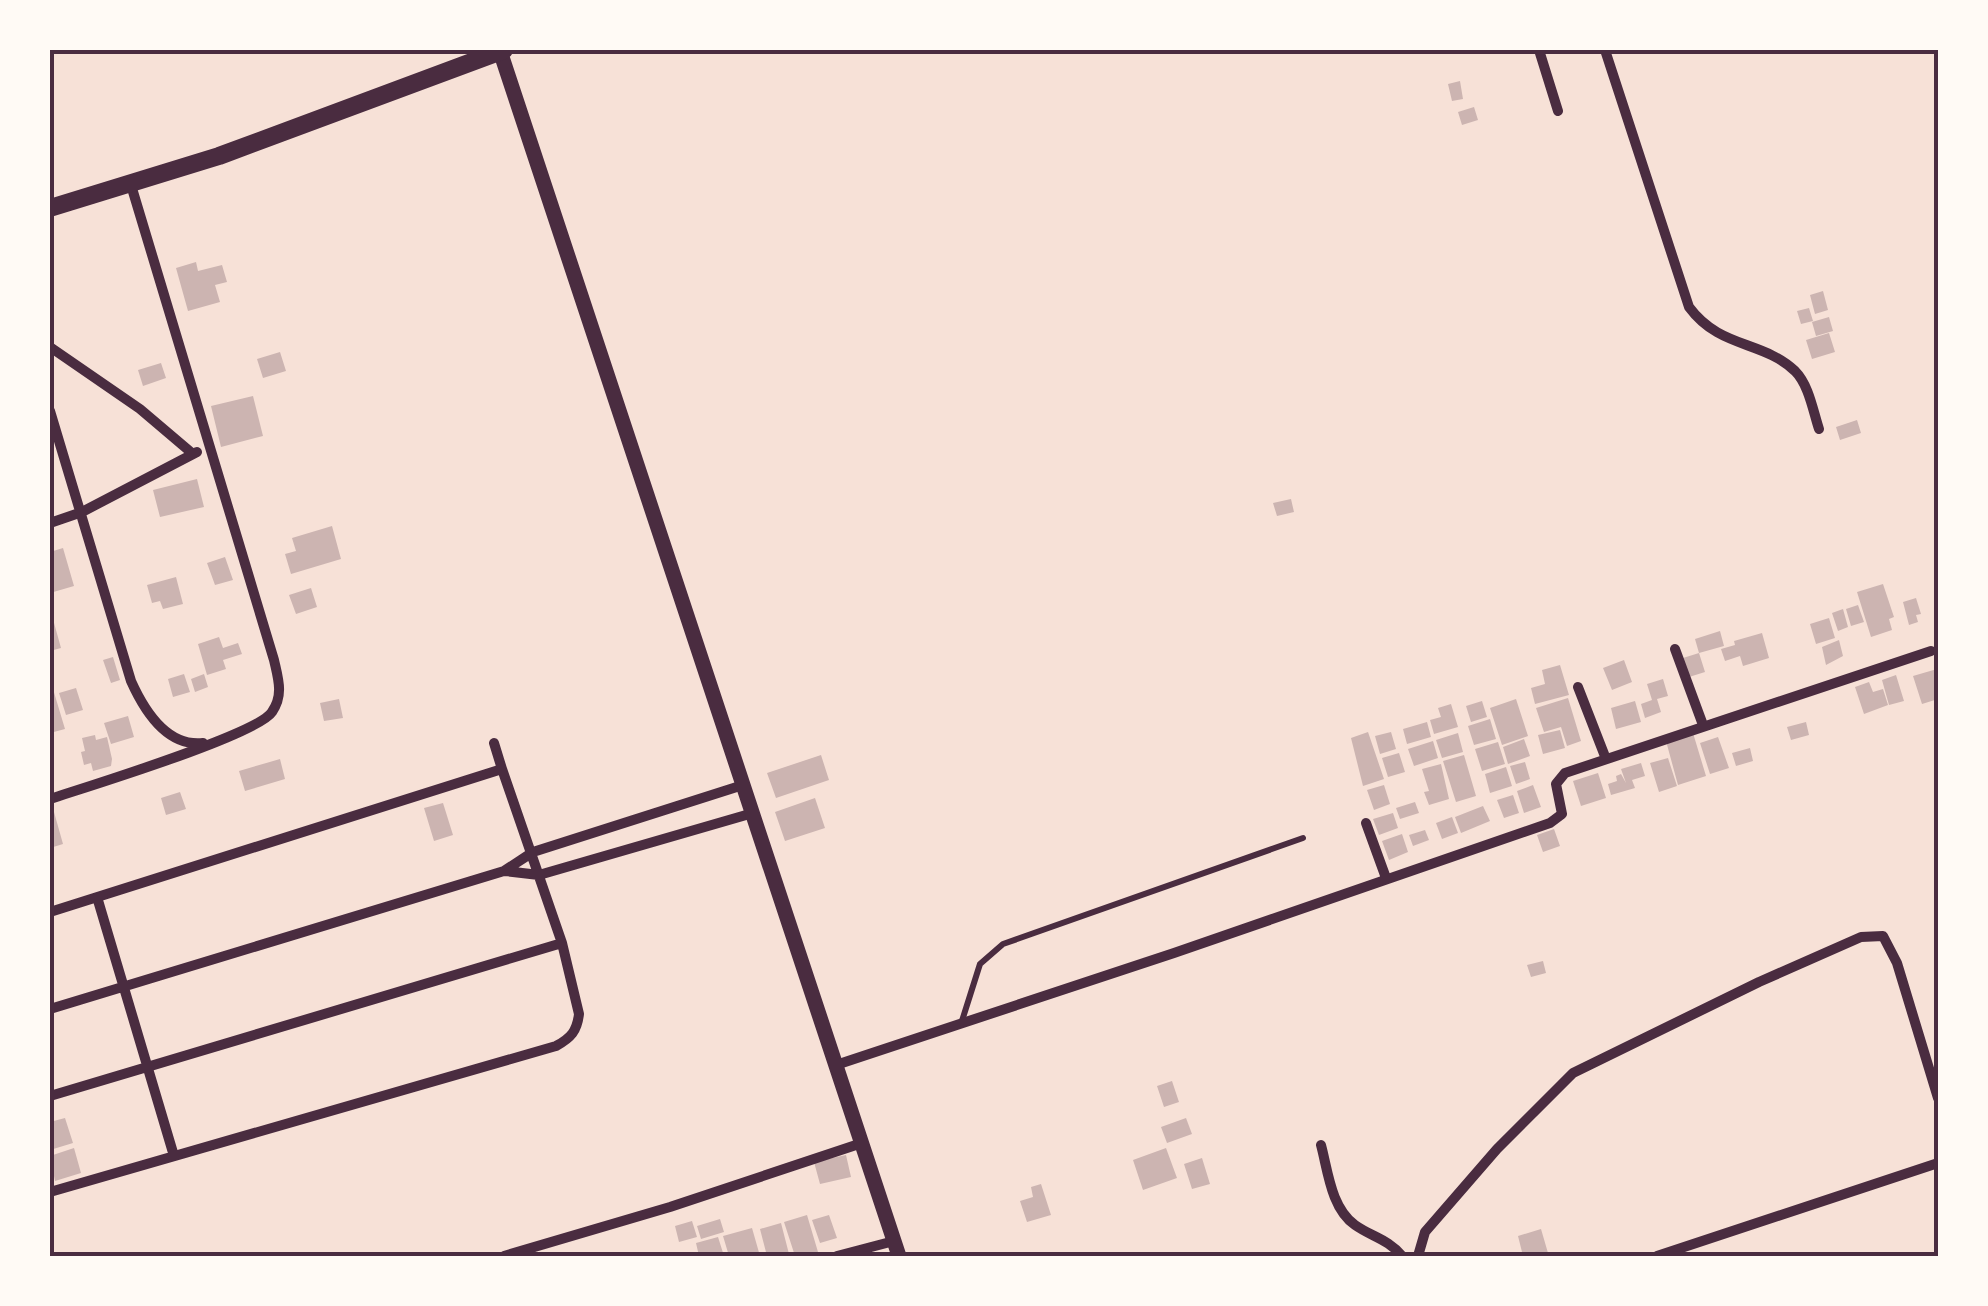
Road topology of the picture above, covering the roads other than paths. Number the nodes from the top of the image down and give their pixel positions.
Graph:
1 (501, 50) edge
2 (1539, 50) edge
3 (1605, 50) edge
4 (1558, 111) dead end
5 (130, 185) junction
6 (50, 208) edge
7 (50, 348) edge
8 (50, 411) edge
9 (1819, 429) dead end
10 (208, 448) junction
11 (192, 454) junction
12 (82, 512) junction
13 (50, 523) edge
14 (1675, 649) dead end
15 (1931, 651) dead end
16 (1578, 687) dead end
17 (1703, 726) junction
18 (214, 741) junction
19 (494, 743) dead end
20 (1606, 759) junction
21 (502, 768) junction
22 (743, 786) junction
23 (50, 799) edge
24 (752, 813) junction
25 (1366, 823) dead end
26 (601, 830) junction
27 (1303, 838) dead end
28 (533, 852) junction
29 (607, 852) junction
30 (504, 871) junction
31 (539, 875) junction
32 (1386, 878) junction
33 (98, 897) junction
34 (50, 912) edge
35 (562, 943) junction
36 (123, 989) junction
37 (50, 1009) edge
38 (960, 1024) junction
39 (148, 1065) junction
40 (836, 1065) junction
41 (50, 1096) edge
42 (1938, 1098) edge
43 (862, 1143) junction
44 (1320, 1144) dead end
45 (174, 1156) junction
46 (1938, 1163) edge
47 (50, 1192) edge
48 (897, 1248) edge
49 (504, 1256) edge
50 (837, 1256) edge
51 (1402, 1256) edge
52 (1418, 1256) edge
53 (1656, 1256) edge

1 - 5 main road
1 - 22 street
2 - 4 street
3 - 9 street
5 - 6 main road
5 - 10 street
7 - 11 street
8 - 12 street
10 - 11 street
10 - 18 street
11 - 12 street
12 - 13 street
12 - 18 street
14 - 17 street
15 - 17 street
16 - 20 street
17 - 20 street
18 - 23 street
19 - 21 street
20 - 32 street
21 - 28 street
21 - 33 street
22 - 24 street
22 - 26 street
24 - 29 street
24 - 40 street
25 - 32 street
26 - 28 street
26 - 29 street
27 - 38 lane
28 - 30 street
28 - 31 street
29 - 31 street
30 - 31 street
30 - 36 street
31 - 35 street
32 - 38 street
33 - 34 street
33 - 36 street
35 - 39 street
35 - 45 street
36 - 37 street
36 - 39 street
38 - 40 street
39 - 41 street
39 - 45 street
40 - 43 street
42 - 52 street
43 - 48 street
43 - 49 street
44 - 51 street
45 - 47 street
46 - 53 street
48 - 50 street

